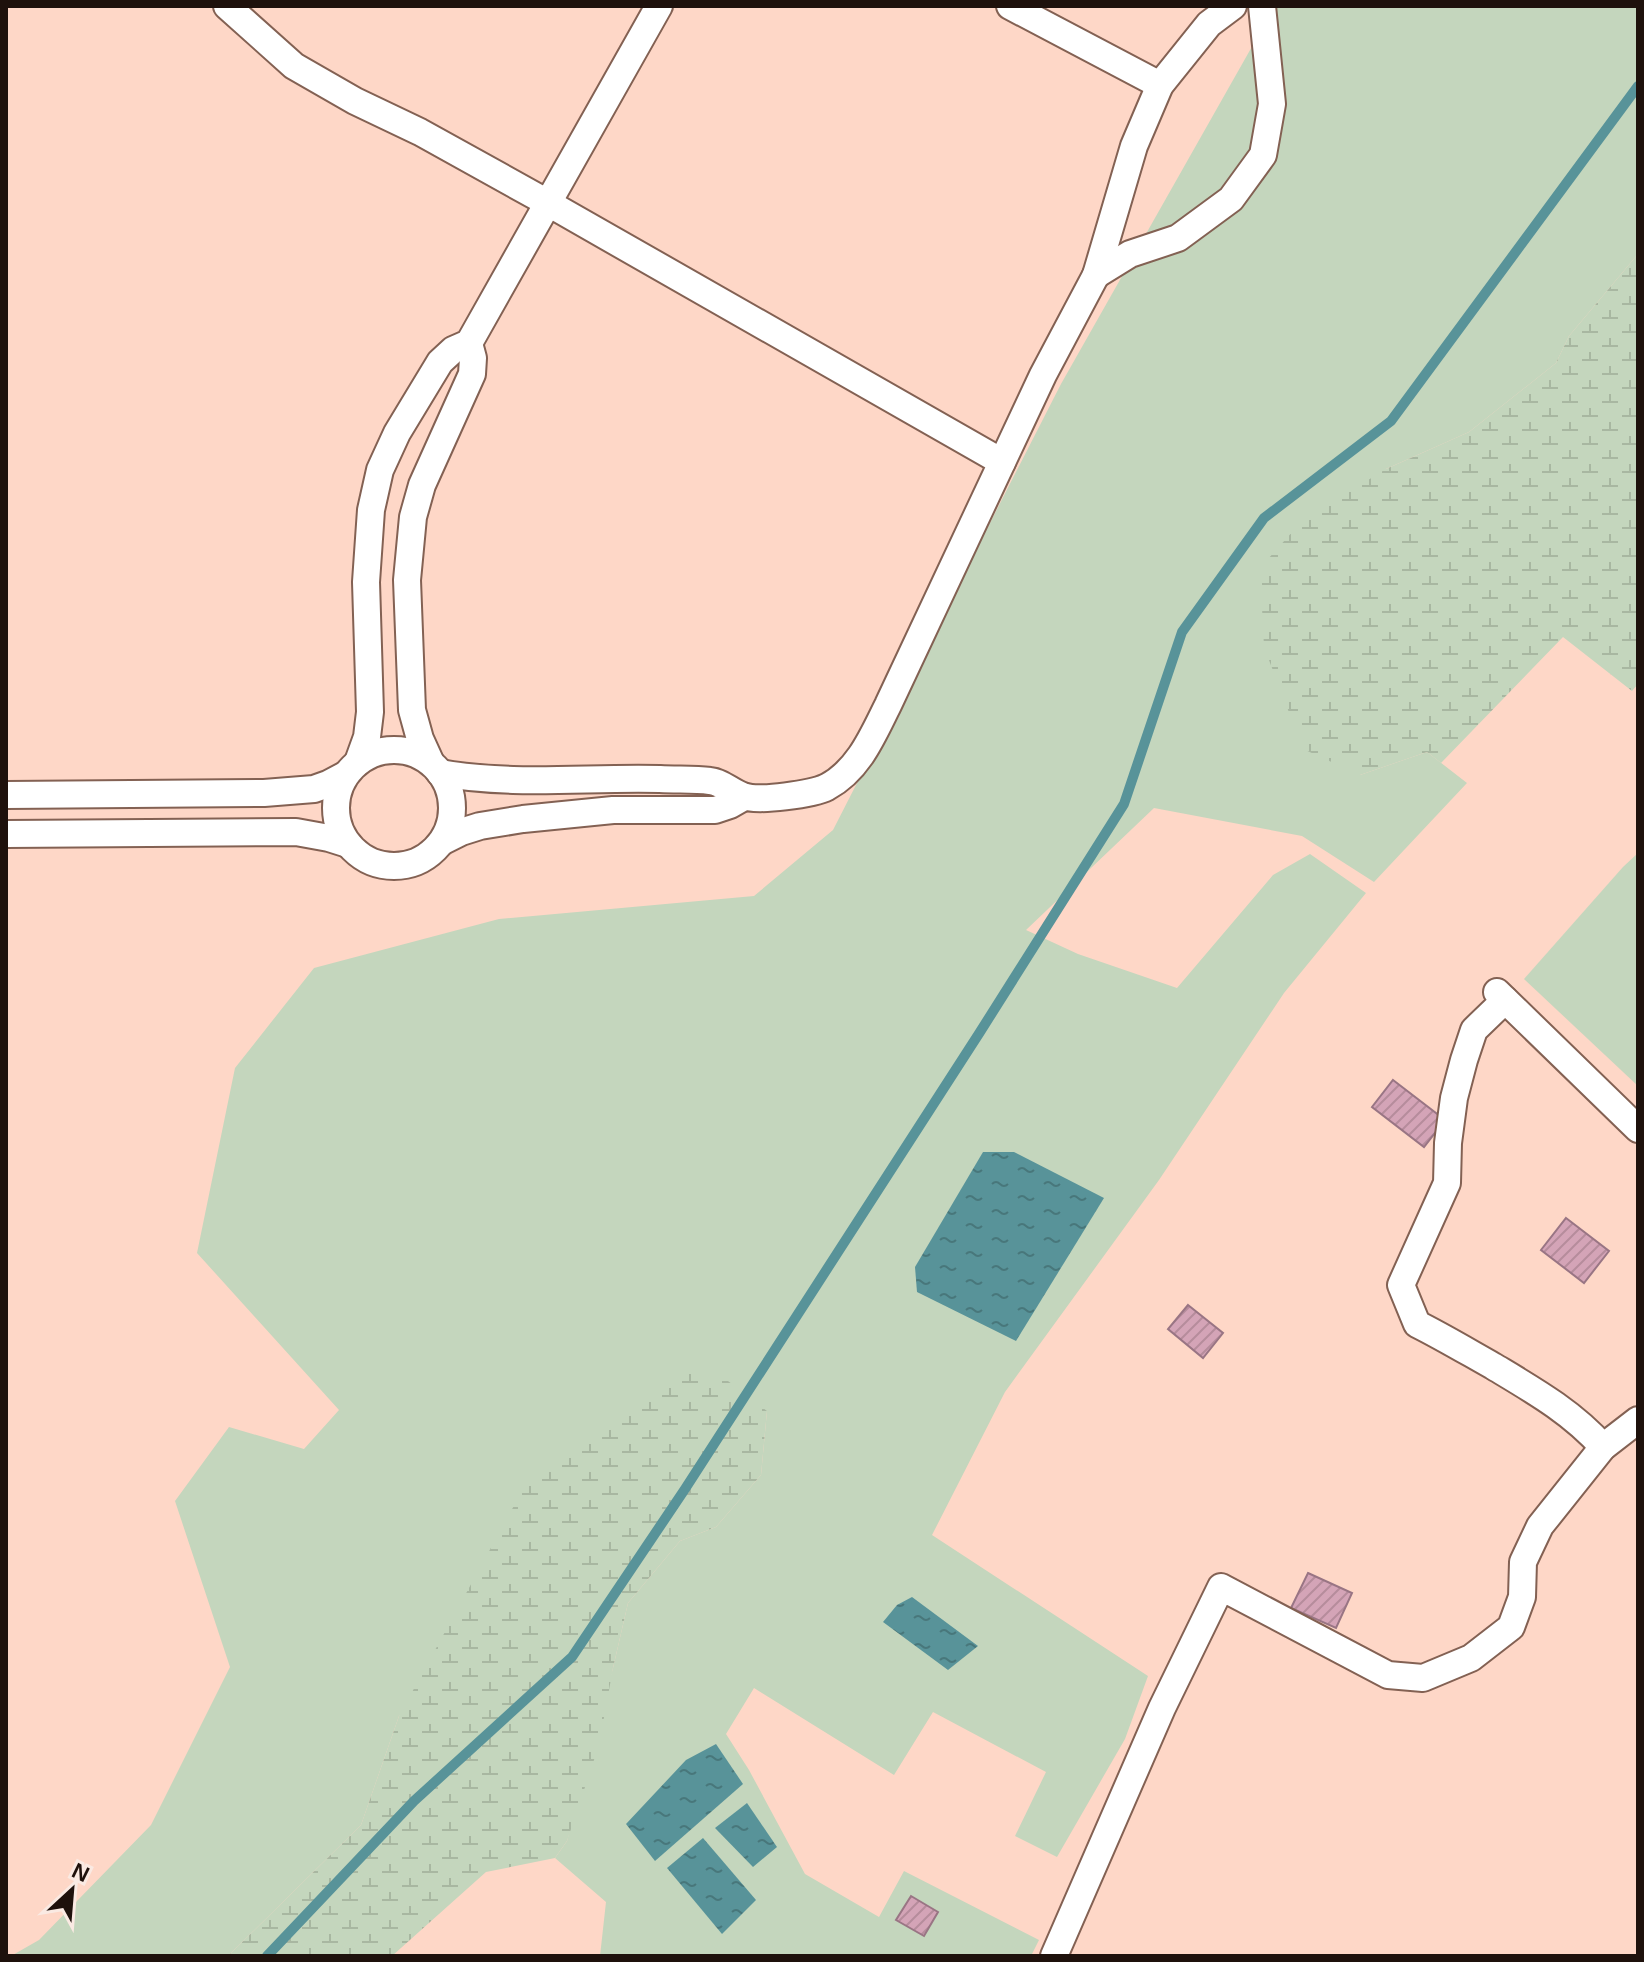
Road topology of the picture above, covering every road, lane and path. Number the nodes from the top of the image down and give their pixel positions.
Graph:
1 (227, 6) edge
2 (659, 6) edge
3 (1010, 6) edge
4 (1233, 6) edge
5 (1262, 6) edge
6 (1160, 85) junction
7 (548, 203) junction
8 (1096, 275) junction
9 (469, 343) junction
10 (1002, 462) junction
11 (407, 580) junction
12 (366, 582) junction
13 (435, 767) junction
14 (351, 769) junction
15 (6, 795) edge
16 (744, 797) junction
17 (6, 834) edge
18 (443, 841) junction
19 (348, 844) junction
20 (1638, 1129) edge
21 (1638, 1420) edge
22 (1603, 1447) junction
23 (1054, 1956) edge

1 - 7 street
2 - 7 street
3 - 6 street
4 - 6 street
5 - 8 street
6 - 8 street
7 - 9 street
7 - 10 street
8 - 10 street
9 - 11 street
9 - 12 street
10 - 16 street
11 - 12 street
11 - 13 street
12 - 14 street
13 - 14 street
13 - 16 street
13 - 18 street
14 - 15 street
14 - 19 street
16 - 18 street
17 - 19 street
18 - 19 street
20 - 22 street
21 - 22 street
22 - 23 street

